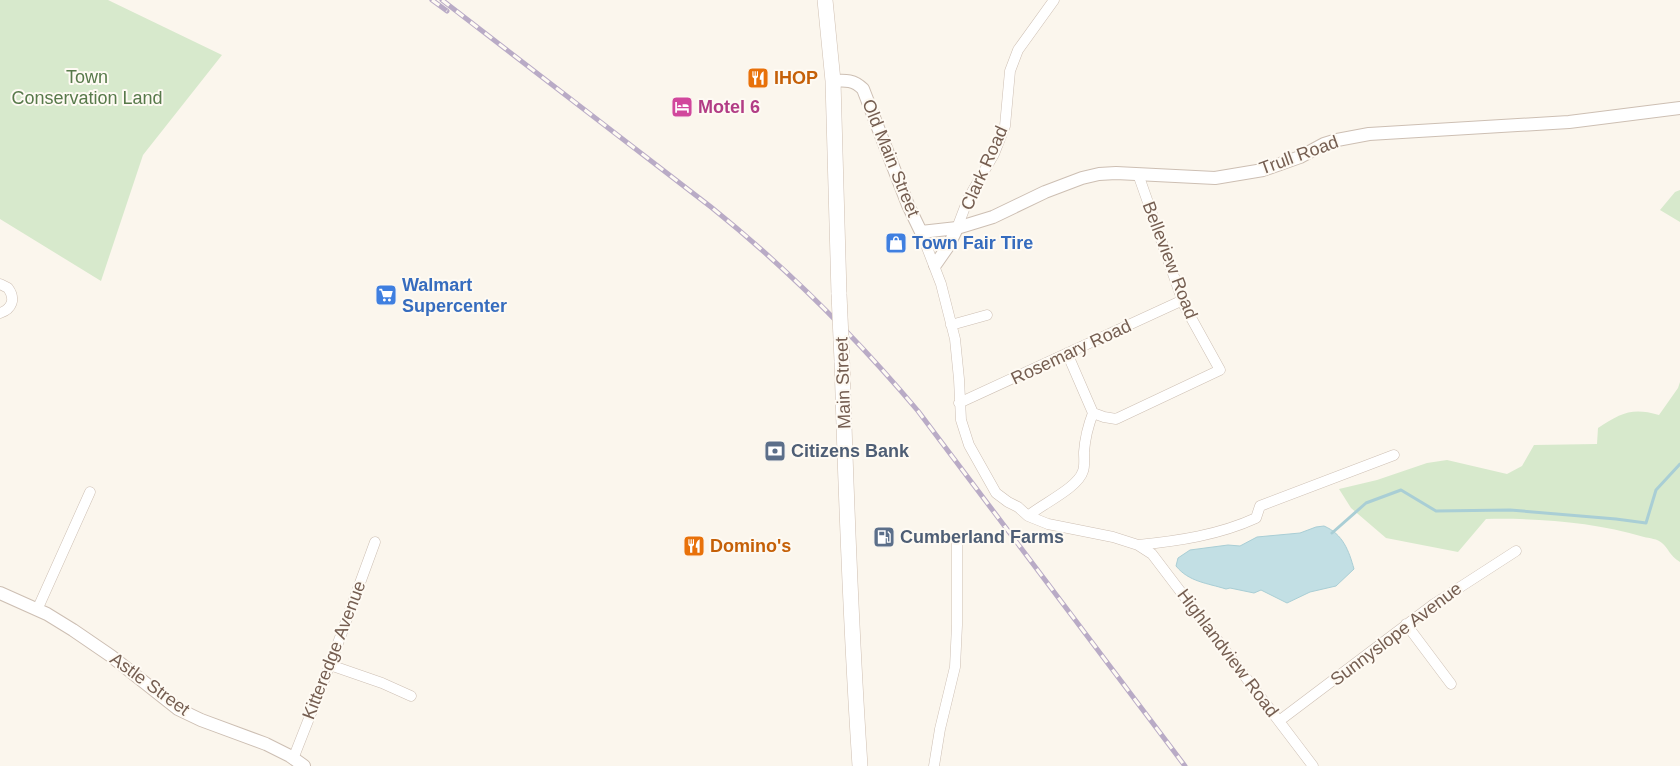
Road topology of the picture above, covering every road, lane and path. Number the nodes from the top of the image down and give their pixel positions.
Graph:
1 (825, 0) edge
2 (1054, 0) edge
3 (833, 81) junction
4 (1680, 108) edge
5 (1138, 174) junction
6 (957, 228) junction
7 (921, 232) junction
8 (935, 265) junction
9 (0, 284) edge
10 (1183, 300) junction
11 (0, 313) edge
12 (987, 315) dead end
13 (951, 325) junction
14 (1067, 353) junction
15 (960, 404) junction
16 (1093, 413) junction
17 (1394, 456) dead end
18 (90, 492) dead end
19 (1028, 516) junction
20 (957, 537) dead end
21 (375, 542) dead end
22 (1138, 545) junction
23 (1516, 550) dead end
24 (0, 593) edge
25 (37, 610) junction
26 (1406, 624) junction
27 (330, 665) junction
28 (1450, 684) dead end
29 (411, 696) dead end
30 (1279, 720) junction
31 (293, 759) junction
32 (304, 766) edge
33 (860, 766) edge
34 (934, 766) edge
35 (1313, 766) edge

1 - 3 main road, Main Street
2 - 6 street, Clark Road
3 - 7 street, Old Main Street
3 - 33 main road, Main Street, bridge
4 - 5 street, Trull Road
5 - 6 street, Trull Road
5 - 10 street, Belleview Road
6 - 7 street, Trull Road
6 - 8 street
7 - 8 street, Old Main Street
8 - 13 street, Old Main Street
9 - 11 street
10 - 14 street, Rosemary Road
10 - 16 street, Belleview Road
12 - 13 street
13 - 15 street, Old Main Street
14 - 15 street, Rosemary Road
14 - 16 street
15 - 19 street, Old Main Street
16 - 19 street
17 - 22 street
18 - 25 street
19 - 22 street, Old Main Street
20 - 34 street
21 - 27 street, Kitteredge Avenue
22 - 30 street, Highlandview Road
23 - 26 street, Sunnyslope Avenue
24 - 25 street, Astle Street
25 - 31 street, Astle Street
26 - 28 street
26 - 30 street, Sunnyslope Avenue
27 - 29 street
27 - 31 street, Kitteredge Avenue
30 - 35 street, Highlandview Road
31 - 32 street, Astle Street

